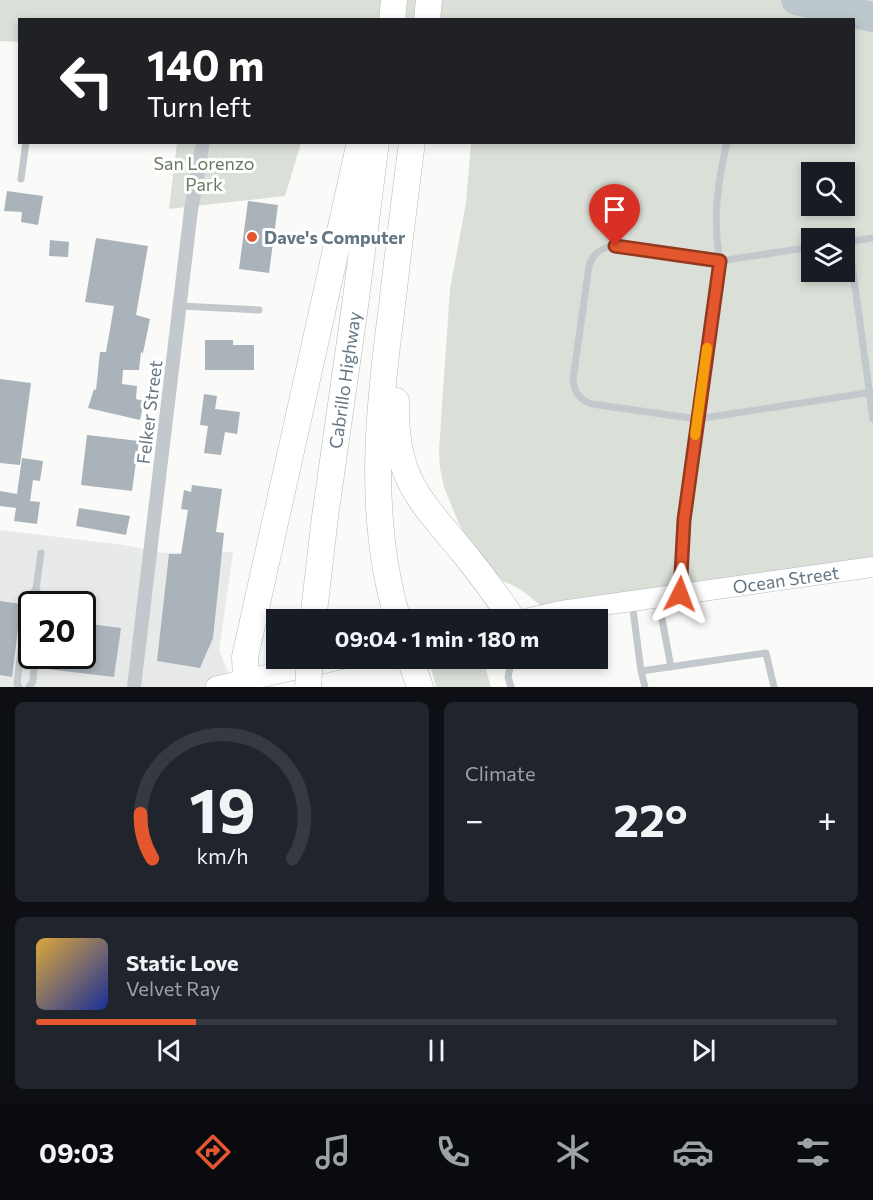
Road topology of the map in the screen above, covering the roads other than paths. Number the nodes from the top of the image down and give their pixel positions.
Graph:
1 (394, 0) edge
2 (429, 0) edge
3 (392, 18) edge
4 (427, 18) edge
5 (26, 144) edge
6 (203, 144) edge
7 (360, 144) edge
8 (376, 144) edge
9 (412, 144) edge
10 (727, 144) edge
11 (21, 179) dead end
12 (406, 191) junction
13 (873, 238) edge
14 (855, 241) edge
15 (801, 249) edge
16 (720, 261) junction
17 (853, 282) edge
18 (180, 306) junction
19 (260, 310) dead end
20 (871, 392) edge
21 (697, 419) junction
22 (873, 419) edge
23 (41, 553) dead end
24 (873, 567) edge
25 (36, 589) joint
26 (680, 594) junction
27 (658, 598) junction
28 (632, 602) junction
29 (315, 609) edge
30 (395, 609) edge
31 (505, 609) edge
32 (577, 609) edge
33 (671, 667) junction
34 (34, 669) edge
35 (295, 669) edge
36 (309, 669) edge
37 (414, 669) edge
38 (510, 669) edge
39 (641, 671) junction
40 (246, 680) junction
41 (19, 687) edge
42 (29, 687) edge
43 (134, 687) edge
44 (216, 687) edge
45 (308, 687) edge
46 (420, 687) edge
47 (511, 687) edge
48 (645, 687) edge
49 (774, 687) edge

1 - 3 highway
2 - 4 highway
5 - 11 lane
6 - 18 street, Felker Street
7 - 40 highway
8 - 29 highway, Cabrillo Highway
9 - 12 highway, Cabrillo Highway
10 - 16 lane
12 - 30 highway, Cabrillo Highway
12 - 31 highway
13 - 14 lane
15 - 16 lane
16 - 21 lane
16 - 21 lane
17 - 20 lane
18 - 19 lane
18 - 43 street, Felker Street
20 - 21 lane
20 - 22 lane
21 - 26 lane
23 - 25 lane
24 - 26 main road, Ocean Street
25 - 41 lane
26 - 27 main road, Ocean Street
27 - 28 main road, Ocean Street
27 - 33 lane
28 - 32 main road, Ocean Street
28 - 39 lane
33 - 39 lane
33 - 49 lane
34 - 42 lane
35 - 40 main road
36 - 45 highway, bridge
37 - 46 highway
38 - 47 lane
39 - 48 lane
40 - 44 main road

